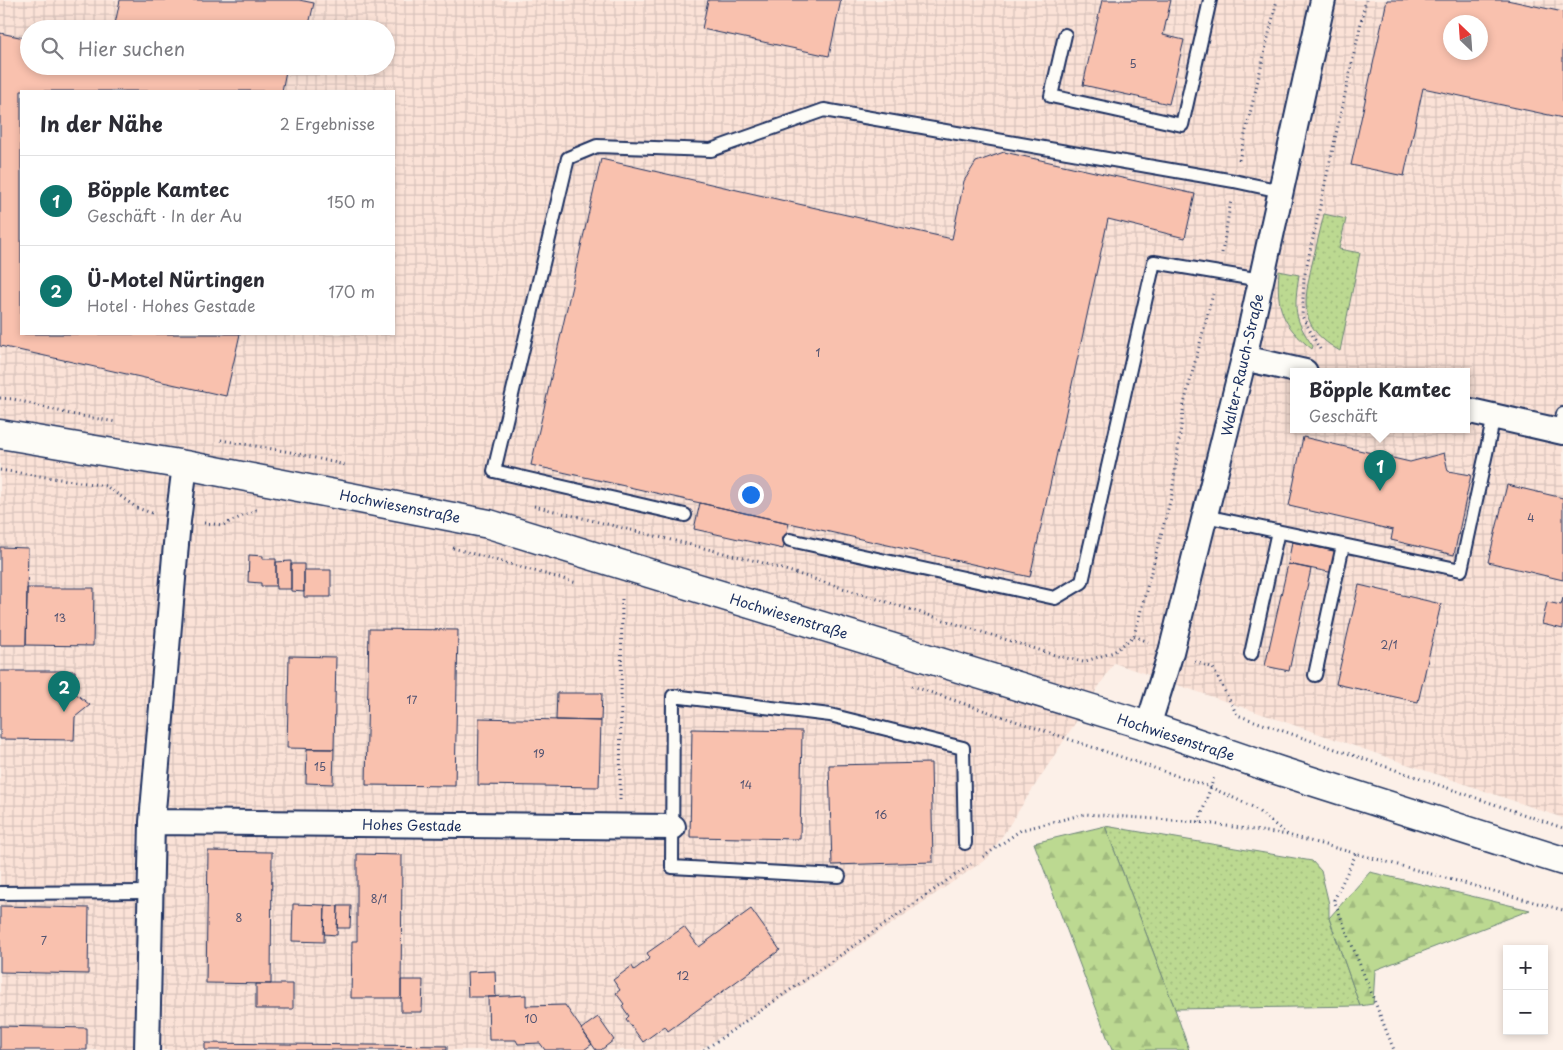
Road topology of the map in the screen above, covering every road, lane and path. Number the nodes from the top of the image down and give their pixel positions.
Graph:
1 (1210, 0) edge
2 (1277, 0) edge
3 (1323, 0) edge
4 (1366, 0) edge
5 (1066, 34) dead end
6 (1234, 181) junction
7 (1281, 191) junction
8 (1218, 273) junction
9 (1261, 280) junction
10 (1321, 350) dead end
11 (1244, 358) junction
12 (1290, 369) edge
13 (1470, 411) edge
14 (1494, 416) junction
15 (1562, 426) edge
16 (0, 434) edge
17 (185, 465) junction
18 (0, 470) edge
19 (266, 512) dead end
20 (686, 515) dead end
21 (1205, 516) junction
22 (178, 521) junction
23 (1278, 531) junction
24 (790, 540) dead end
25 (1343, 545) junction
26 (451, 548) dead end
27 (584, 585) dead end
28 (612, 593) dead end
29 (622, 596) junction
30 (631, 599) dead end
31 (1134, 636) dead end
32 (1251, 654) dead end
33 (1315, 675) dead end
34 (910, 685) dead end
35 (1237, 715) dead end
36 (1148, 726) junction
37 (1210, 787) junction
38 (152, 822) junction
39 (1199, 822) junction
40 (620, 827) junction
41 (673, 827) junction
42 (1563, 828) edge
43 (1288, 835) junction
44 (964, 843) dead end
45 (1356, 854) junction
46 (981, 858) dead end
47 (1563, 861) edge
48 (972, 864) dead end
49 (839, 876) dead end
50 (150, 892) junction
51 (0, 893) edge
52 (1563, 910) edge
53 (147, 1050) edge
54 (704, 1050) edge
55 (1394, 1050) edge

1 - 5 lane
2 - 6 path
3 - 7 street, Walter-Rauch-Straße
4 - 10 path
6 - 7 lane
6 - 8 path
6 - 20 lane
7 - 9 street, Walter-Rauch-Straße
8 - 9 lane
8 - 24 lane
8 - 31 path
9 - 11 street, Walter-Rauch-Straße
11 - 12 street
11 - 21 street, Walter-Rauch-Straße
13 - 14 street
14 - 15 street
14 - 25 lane
16 - 17 street, Hochwiesenstraße
17 - 22 street
17 - 36 street, Hochwiesenstraße
18 - 22 path
19 - 22 path
21 - 23 lane
21 - 36 street, Walter-Rauch-Straße
22 - 38 street
23 - 25 lane
23 - 32 lane
25 - 33 lane
26 - 27 path
28 - 29 path
29 - 30 path
29 - 40 path
34 - 37 path
35 - 42 path
36 - 47 street, Hochwiesenstraße
37 - 39 path
37 - 43 path
38 - 40 street, Hohes Gestade
38 - 50 street
39 - 43 path
39 - 46 path
40 - 41 street, Hohes Gestade
41 - 44 lane
41 - 49 lane
43 - 45 path
45 - 52 path
45 - 55 path
48 - 54 path
50 - 51 lane
50 - 53 street

